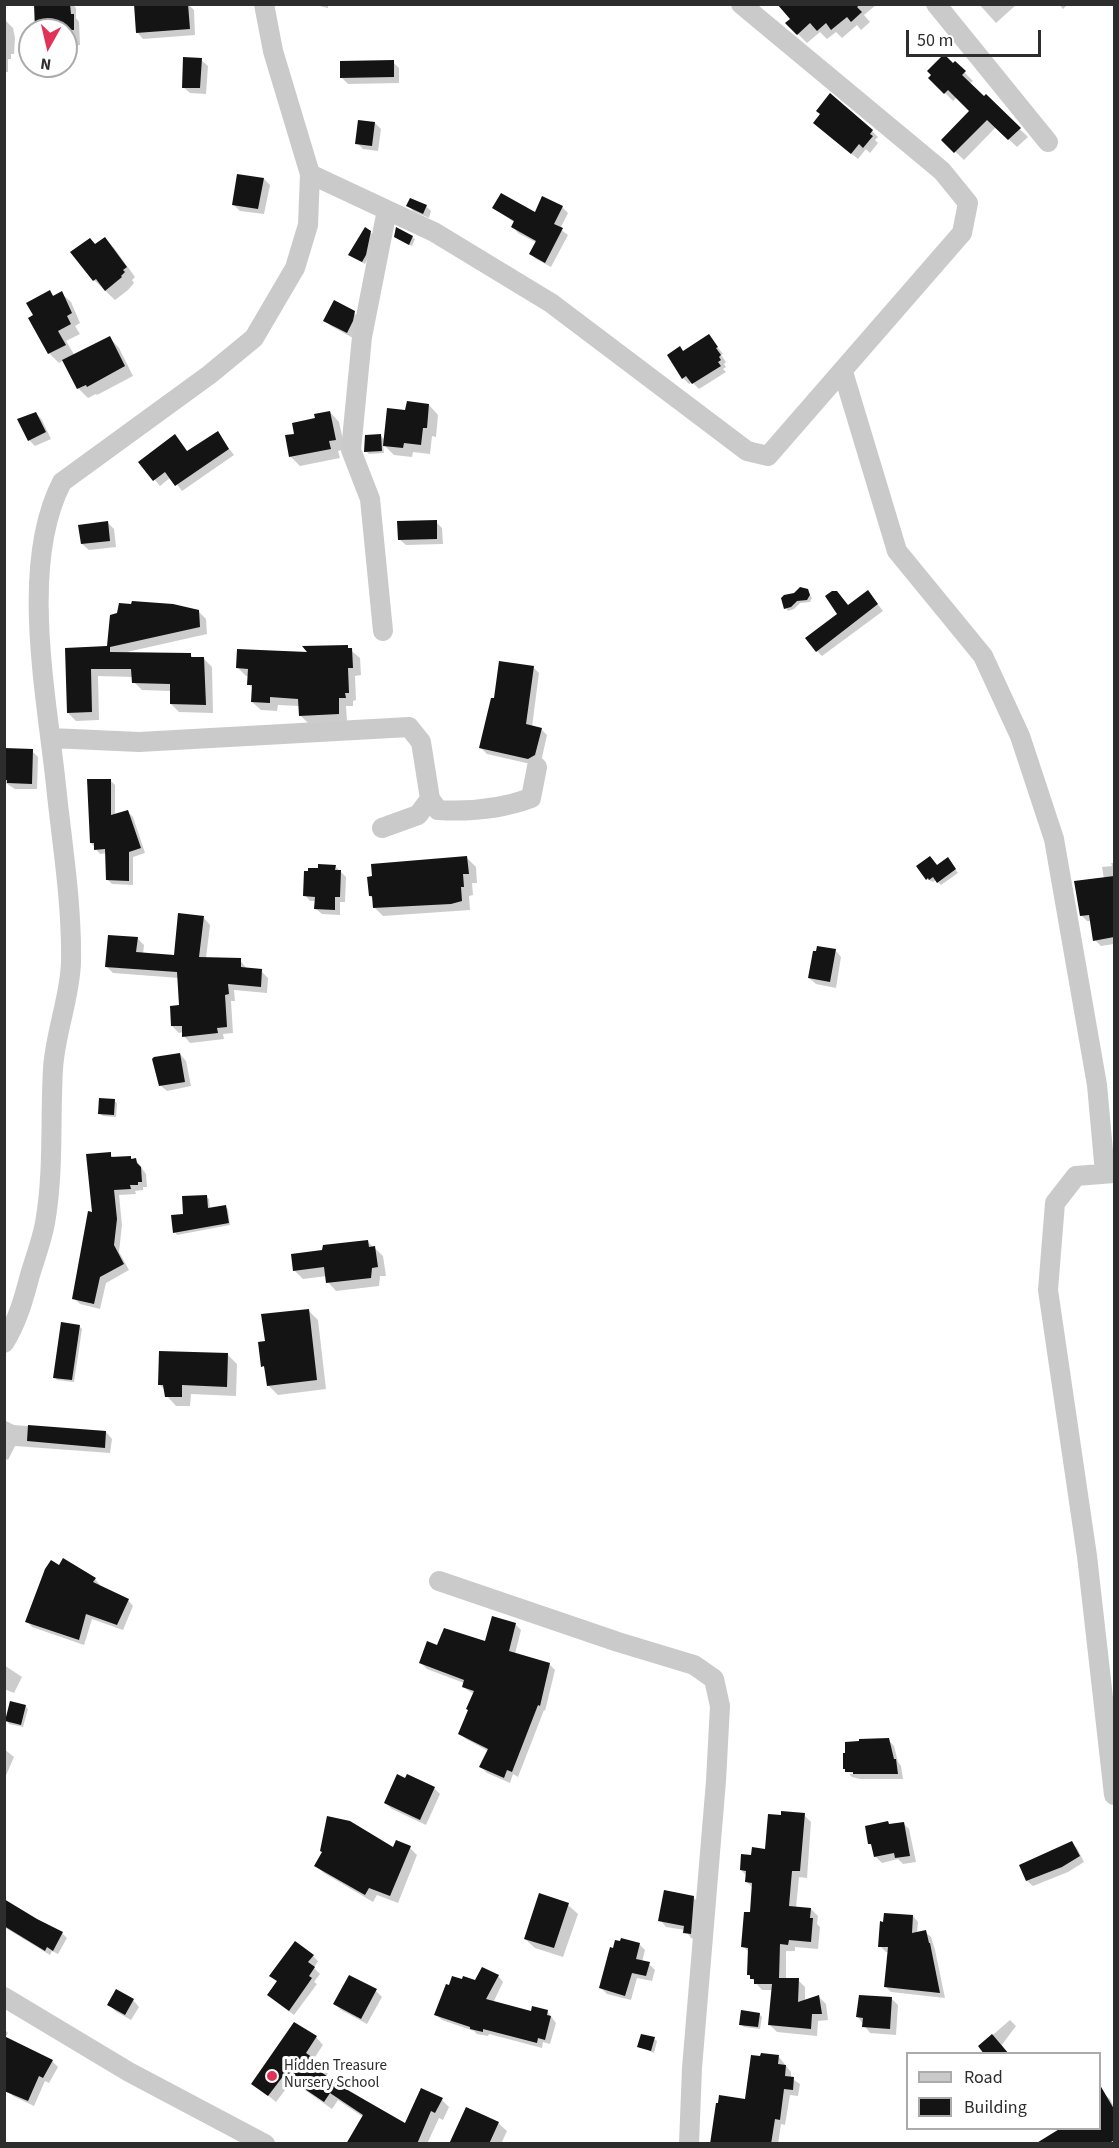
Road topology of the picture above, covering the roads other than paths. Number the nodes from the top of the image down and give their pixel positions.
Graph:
1 (264, 4) edge
2 (741, 4) edge
3 (936, 4) edge
4 (1048, 142) dead end
5 (310, 174) junction
6 (387, 210) junction
7 (843, 372) junction
8 (383, 631) dead end
9 (51, 738) junction
10 (537, 766) dead end
11 (430, 798) junction
12 (382, 828) dead end
13 (1110, 1173) edge
14 (4, 1343) edge
15 (439, 1581) dead end
16 (1114, 1796) edge
17 (4, 1997) edge
18 (265, 2144) edge
19 (689, 2144) edge

1 - 5 street
2 - 7 street
3 - 4 street
5 - 6 street
5 - 9 street
6 - 7 street
6 - 8 street
7 - 13 street
9 - 11 street
9 - 14 street
10 - 11 street
11 - 12 street
13 - 16 street
15 - 19 street
17 - 18 street

